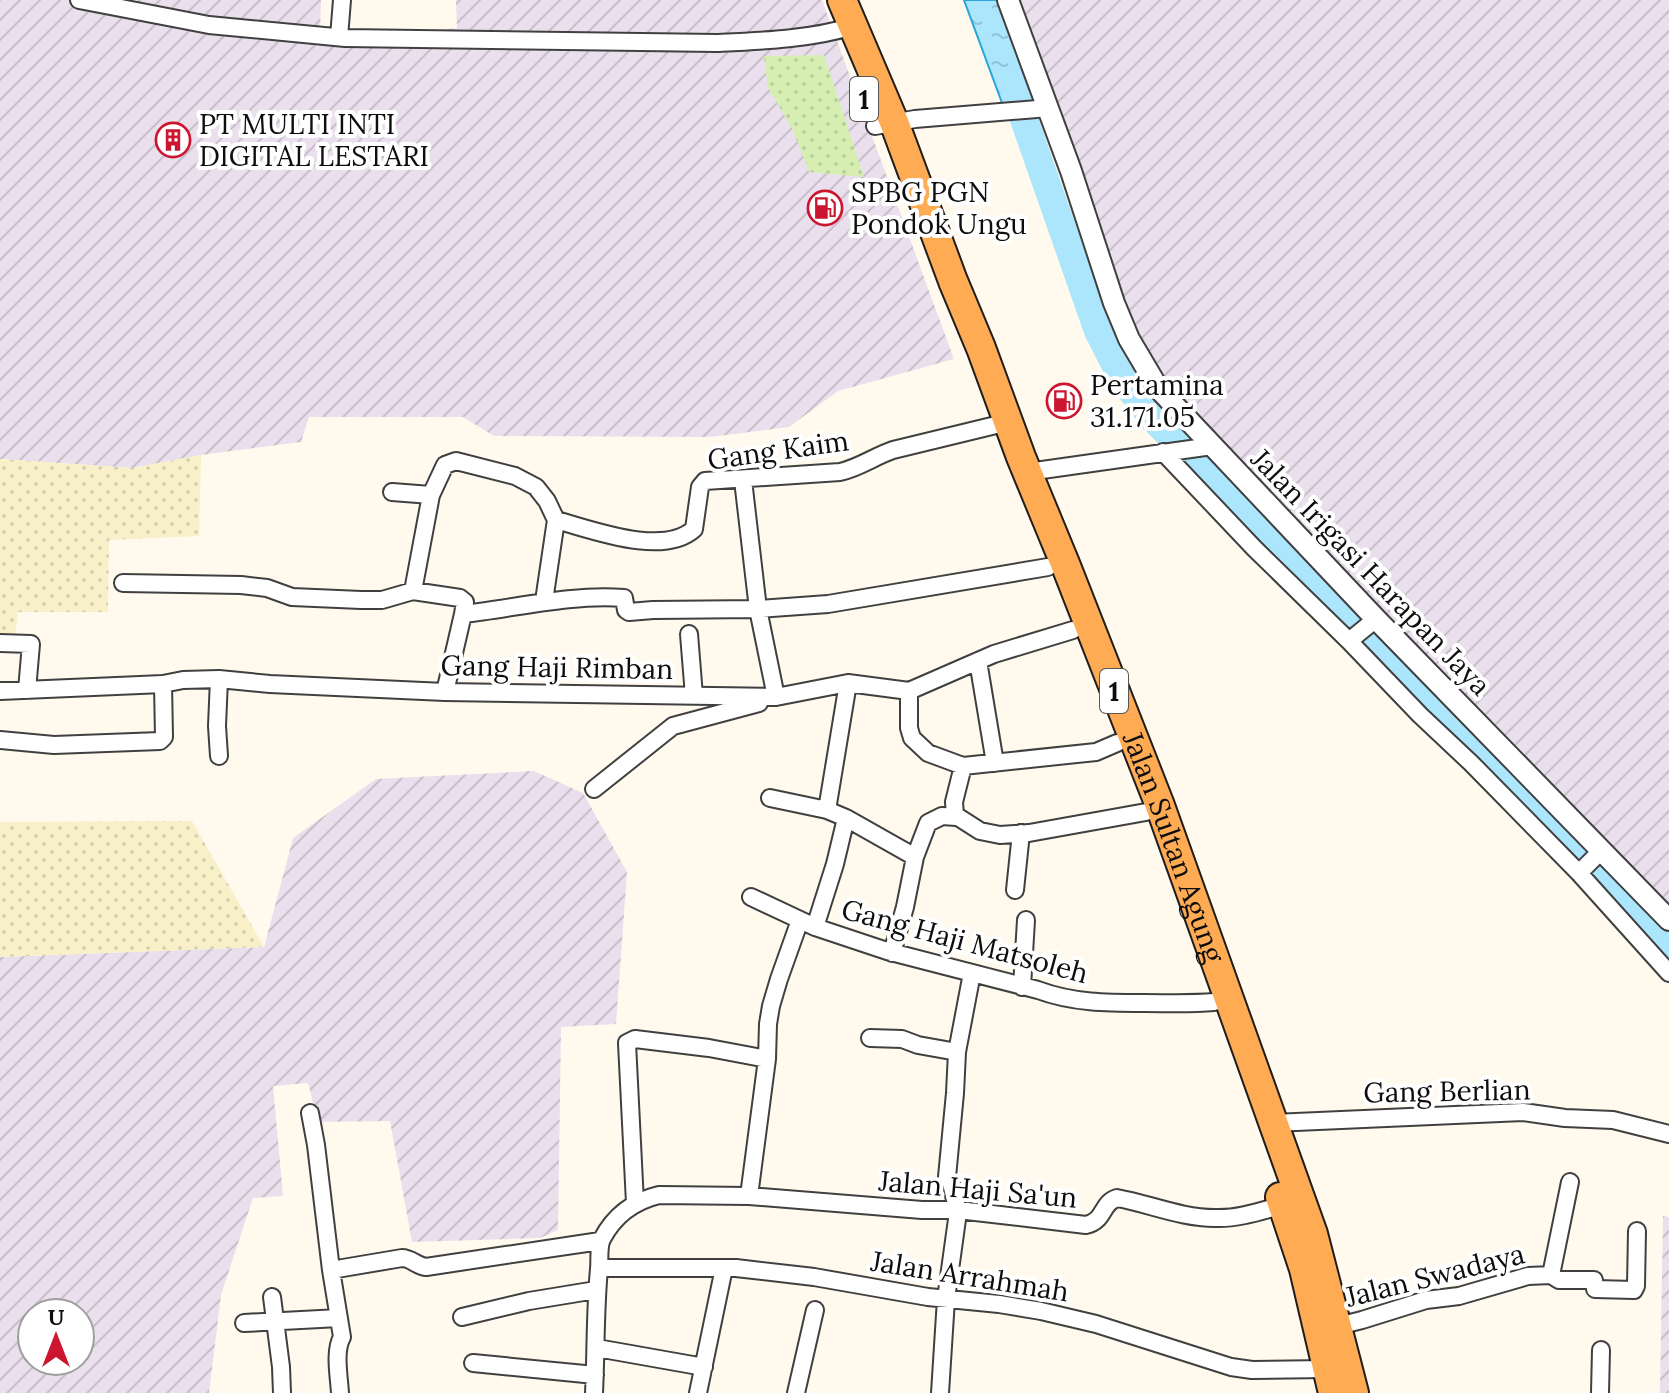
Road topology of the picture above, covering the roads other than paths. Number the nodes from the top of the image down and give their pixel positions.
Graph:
1 (79, 0) edge
2 (342, 0) edge
3 (825, 0) edge
4 (842, 0) edge
5 (1008, 0) edge
6 (846, 29) junction
7 (339, 37) junction
8 (1049, 108) junction
9 (885, 124) junction
10 (1002, 424) junction
11 (1206, 447) junction
12 (1171, 452) junction
13 (1028, 472) junction
14 (743, 480) junction
15 (392, 492) dead end
16 (431, 495) junction
17 (556, 520) junction
18 (1048, 567) junction
19 (123, 583) dead end
20 (413, 591) junction
21 (544, 601) junction
22 (758, 609) junction
23 (463, 614) junction
24 (1361, 631) junction
25 (689, 634) dead end
26 (1083, 642) junction
27 (0, 643) edge
28 (978, 661) junction
29 (219, 679) junction
30 (848, 683) junction
31 (163, 684) junction
32 (27, 690) junction
33 (0, 691) edge
34 (909, 691) junction
35 (445, 692) junction
36 (694, 696) junction
37 (776, 697) junction
38 (0, 740) edge
39 (1117, 743) junction
40 (219, 756) dead end
41 (995, 763) junction
42 (963, 766) junction
43 (594, 789) dead end
44 (770, 798) dead end
45 (827, 810) junction
46 (1146, 812) junction
47 (956, 817) junction
48 (846, 818) junction
49 (1021, 833) junction
50 (1599, 853) junction
51 (915, 857) junction
52 (1582, 871) junction
53 (1015, 890) dead end
54 (751, 897) dead end
55 (1026, 920) dead end
56 (1669, 920) edge
57 (808, 924) junction
58 (892, 953) junction
59 (972, 973) junction
60 (1669, 973) edge
61 (1022, 987) junction
62 (1214, 1002) junction
63 (870, 1038) dead end
64 (957, 1052) junction
65 (767, 1059) junction
66 (310, 1113) dead end
67 (1273, 1123) junction
68 (1669, 1134) edge
69 (1570, 1182) dead end
70 (749, 1196) junction
71 (635, 1203) junction
72 (1283, 1205) junction
73 (958, 1210) junction
74 (1637, 1231) dead end
75 (600, 1241) junction
76 (599, 1268) junction
77 (724, 1268) junction
78 (331, 1270) junction
79 (1551, 1275) junction
80 (596, 1290) junction
81 (272, 1297) dead end
82 (946, 1299) junction
83 (815, 1310) dead end
84 (462, 1317) dead end
85 (339, 1318) junction
86 (274, 1322) junction
87 (244, 1323) dead end
88 (1338, 1326) junction
89 (597, 1348) junction
90 (1601, 1350) dead end
91 (473, 1363) dead end
92 (704, 1367) junction
93 (595, 1375) junction
94 (1330, 1381) edge
95 (282, 1393) edge
96 (340, 1393) edge
97 (594, 1393) edge
98 (698, 1393) edge
99 (796, 1393) edge
100 (940, 1393) edge
101 (1354, 1393) edge
102 (1600, 1393) edge

1 - 7 street
2 - 7 street
3 - 6 highway, Jalan Sultan Agung / 1
4 - 6 highway, Jalan Sultan Agung / 1
5 - 8 street, Jalan Irigasi Harapan Jaya
6 - 7 street
6 - 9 highway, Jalan Sultan Agung / 1
8 - 9 street
8 - 11 street, Jalan Irigasi Harapan Jaya
9 - 10 highway, Jalan Sultan Agung / 1
10 - 13 highway, Jalan Sultan Agung / 1
10 - 14 street, Gang Kaim
10 - 18 highway, Jalan Sultan Agung / 1
11 - 12 street
11 - 24 street, Jalan Irigasi Harapan Jaya
12 - 13 street
12 - 24 street
13 - 26 highway, Jalan Sultan Agung / 1
14 - 17 street, Gang Kaim
14 - 22 street
15 - 16 street
16 - 17 street
16 - 20 street
17 - 21 street
18 - 22 street
18 - 26 highway, Jalan Sultan Agung / 1
19 - 20 street
20 - 23 street
21 - 22 street
21 - 23 street
22 - 37 street
23 - 35 street
24 - 50 street, Jalan Irigasi Harapan Jaya
24 - 52 street
25 - 36 street
26 - 28 street
26 - 39 highway, Jalan Sultan Agung / 1
26 - 67 highway, Jalan Sultan Agung / 1
27 - 32 street
28 - 34 street
28 - 41 street
29 - 31 street, Gang Haji Rimban
29 - 35 street, Gang Haji Rimban
29 - 40 street
30 - 34 street, Gang Haji Rimban
30 - 37 street, Gang Haji Rimban
30 - 45 street
31 - 32 street, Gang Haji Rimban
31 - 38 street
32 - 33 street, Gang Haji Rimban
34 - 42 street
35 - 36 street, Gang Haji Rimban
36 - 37 street, Gang Haji Rimban
37 - 43 street
39 - 41 street
39 - 46 highway, Jalan Sultan Agung / 1
41 - 42 street
42 - 47 street
44 - 45 street
45 - 48 street
46 - 49 street
46 - 62 highway, Jalan Sultan Agung / 1
47 - 49 street
47 - 51 street
48 - 51 street
48 - 57 street
49 - 53 street
50 - 52 street
50 - 56 street, Jalan Irigasi Harapan Jaya
51 - 58 street
52 - 60 street
54 - 57 street, Gang Haji Matsoleh
55 - 61 street
57 - 58 street, Gang Haji Matsoleh
57 - 65 street
58 - 59 street, Gang Haji Matsoleh
59 - 61 street, Gang Haji Matsoleh
59 - 64 street
61 - 62 street, Gang Haji Matsoleh
62 - 72 highway, Jalan Sultan Agung / 1
63 - 64 street
64 - 73 street
65 - 70 street
65 - 71 street
66 - 78 street
67 - 68 street, Gang Berlian
67 - 88 highway, Jalan Sultan Agung / 1
69 - 79 street
70 - 71 street, Jalan Haji Sa'un
70 - 73 street, Jalan Haji Sa'un
71 - 75 street
72 - 73 street, Jalan Haji Sa'un
72 - 94 highway, Jalan Sultan Agung / 1
73 - 82 street
74 - 79 street, Jalan Swadaya
75 - 76 street
75 - 78 street
76 - 77 street, Jalan Arrahmah
76 - 80 street
77 - 82 street, Jalan Arrahmah
77 - 92 street
78 - 85 street
79 - 88 street, Jalan Swadaya
80 - 84 street
80 - 89 street
81 - 86 street
82 - 94 street, Jalan Arrahmah
82 - 100 street
83 - 99 street
85 - 86 street
85 - 96 street
86 - 87 street
86 - 95 street
88 - 101 highway, Jalan Sultan Agung / 1
89 - 92 street
89 - 93 street
90 - 102 street
91 - 93 street
92 - 98 street
93 - 97 street

